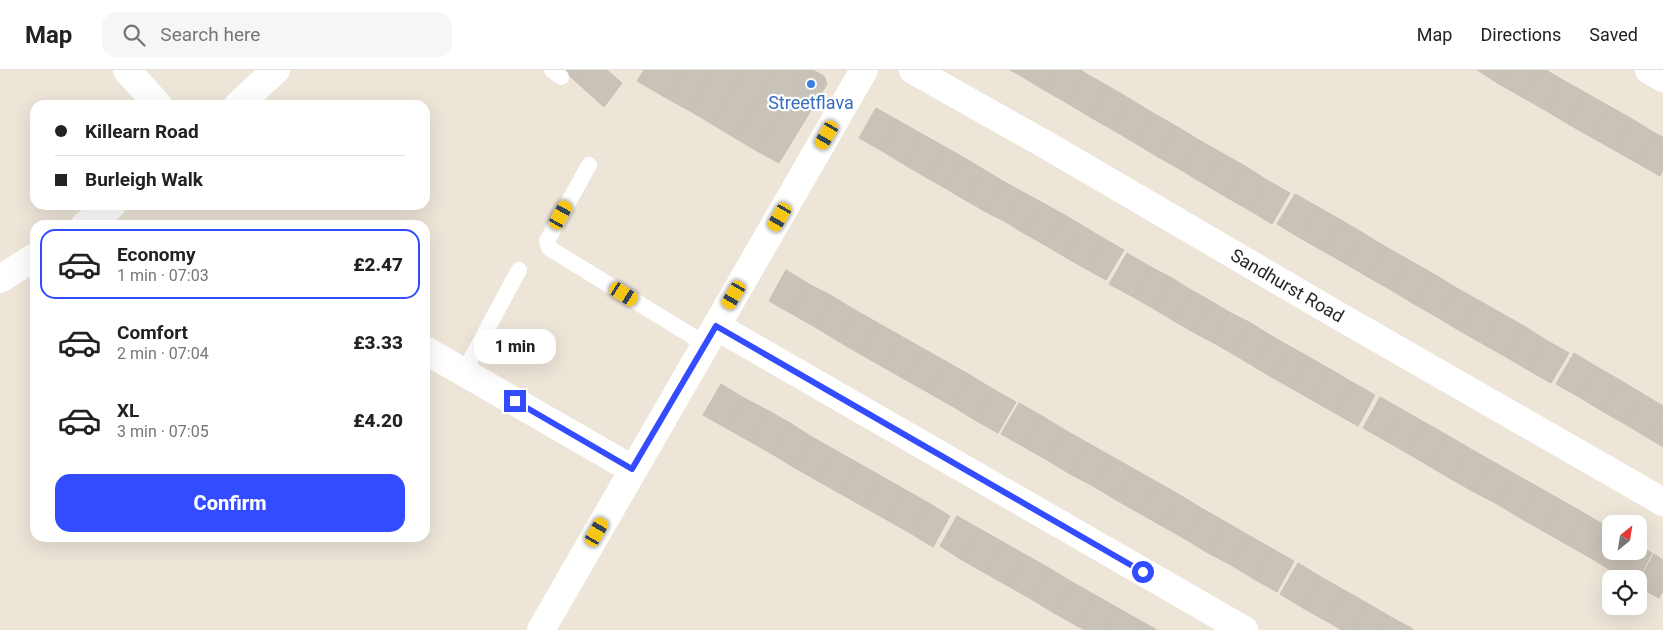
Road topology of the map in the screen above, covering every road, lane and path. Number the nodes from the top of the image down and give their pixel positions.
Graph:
1 (127, 70) edge
2 (276, 70) edge
3 (864, 70) edge
4 (913, 70) edge
5 (1649, 70) edge
6 (1663, 78) edge
7 (154, 100) edge
8 (243, 100) edge
9 (589, 165) dead end
10 (105, 210) edge
11 (92, 220) edge
12 (30, 260) edge
13 (519, 270) dead end
14 (0, 279) edge
15 (710, 335) junction
16 (430, 353) edge
17 (464, 372) junction
18 (632, 469) junction
19 (1663, 502) edge
20 (545, 628) edge
21 (1244, 630) edge

1 - 7 street
2 - 8 street
3 - 15 street
4 - 19 street, Sandhurst Road
5 - 6 street
9 - 15 lane
10 - 11 street
12 - 14 street
13 - 17 lane
15 - 18 street
15 - 21 street
16 - 17 street
17 - 18 street
18 - 20 street

